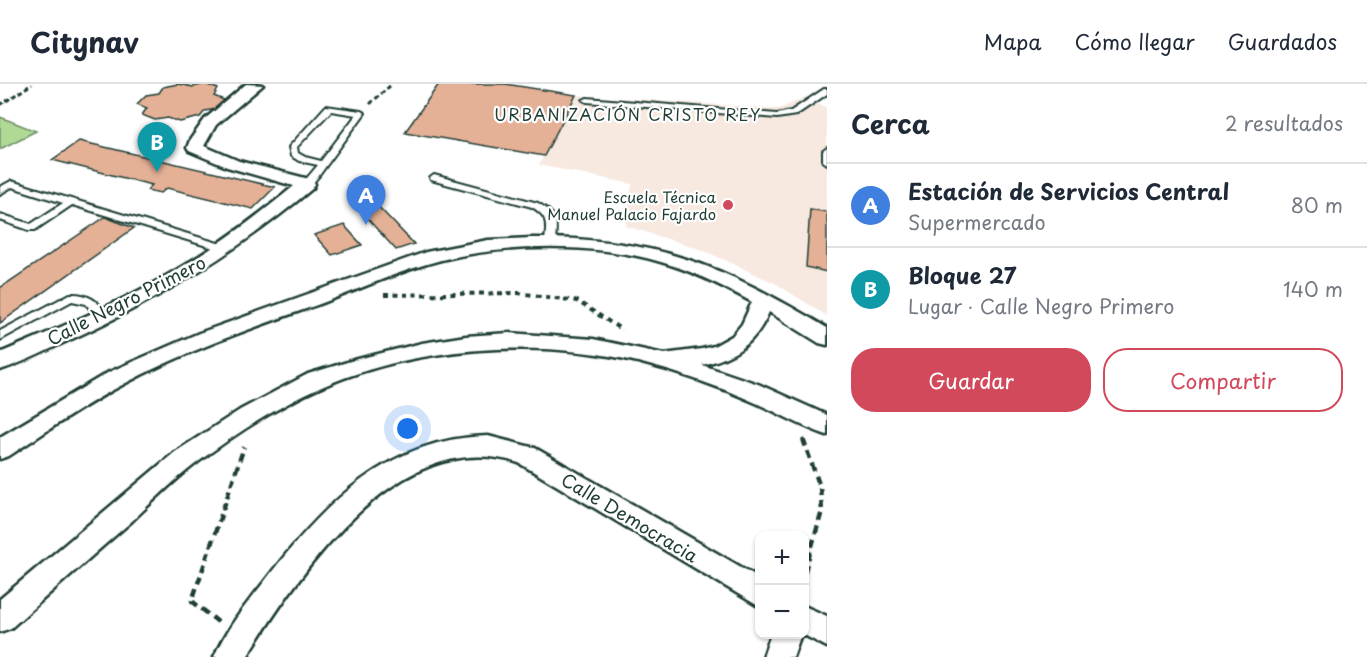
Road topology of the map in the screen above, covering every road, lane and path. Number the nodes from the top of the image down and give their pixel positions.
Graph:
1 (33, 84) edge
2 (253, 84) edge
3 (392, 84) edge
4 (827, 91) edge
5 (587, 100) dead end
6 (0, 105) edge
7 (361, 113) junction
8 (827, 151) edge
9 (827, 161) edge
10 (323, 164) junction
11 (434, 178) dead end
12 (307, 183) junction
13 (0, 191) edge
14 (70, 202) junction
15 (0, 217) edge
16 (550, 244) junction
17 (224, 248) junction
18 (380, 295) dead end
19 (763, 300) junction
20 (102, 316) junction
21 (625, 332) dead end
22 (0, 336) edge
23 (827, 338) edge
24 (650, 359) junction
25 (0, 362) edge
26 (792, 409) junction
27 (827, 426) edge
28 (226, 431) junction
29 (0, 449) edge
30 (809, 556) edge
31 (755, 592) edge
32 (0, 618) edge
33 (809, 623) edge
34 (827, 632) edge
35 (784, 639) edge
36 (235, 648) edge
37 (778, 657) edge

1 - 6 path
2 - 12 street
3 - 7 path
4 - 5 lane
7 - 10 lane
7 - 10 lane
8 - 9 lane
10 - 12 lane
11 - 16 lane
12 - 17 street, Calle Negro Primero
13 - 14 lane
14 - 15 lane
14 - 17 lane
16 - 19 street
16 - 29 street
17 - 20 street, Calle Negro Primero
18 - 21 path
19 - 23 street
19 - 24 street
20 - 22 lane
20 - 25 street, Calle Negro Primero
24 - 26 street
24 - 28 street
26 - 27 street
26 - 30 path
28 - 32 street
28 - 36 path
31 - 36 street, Calle Democracia
33 - 34 street
35 - 37 street

